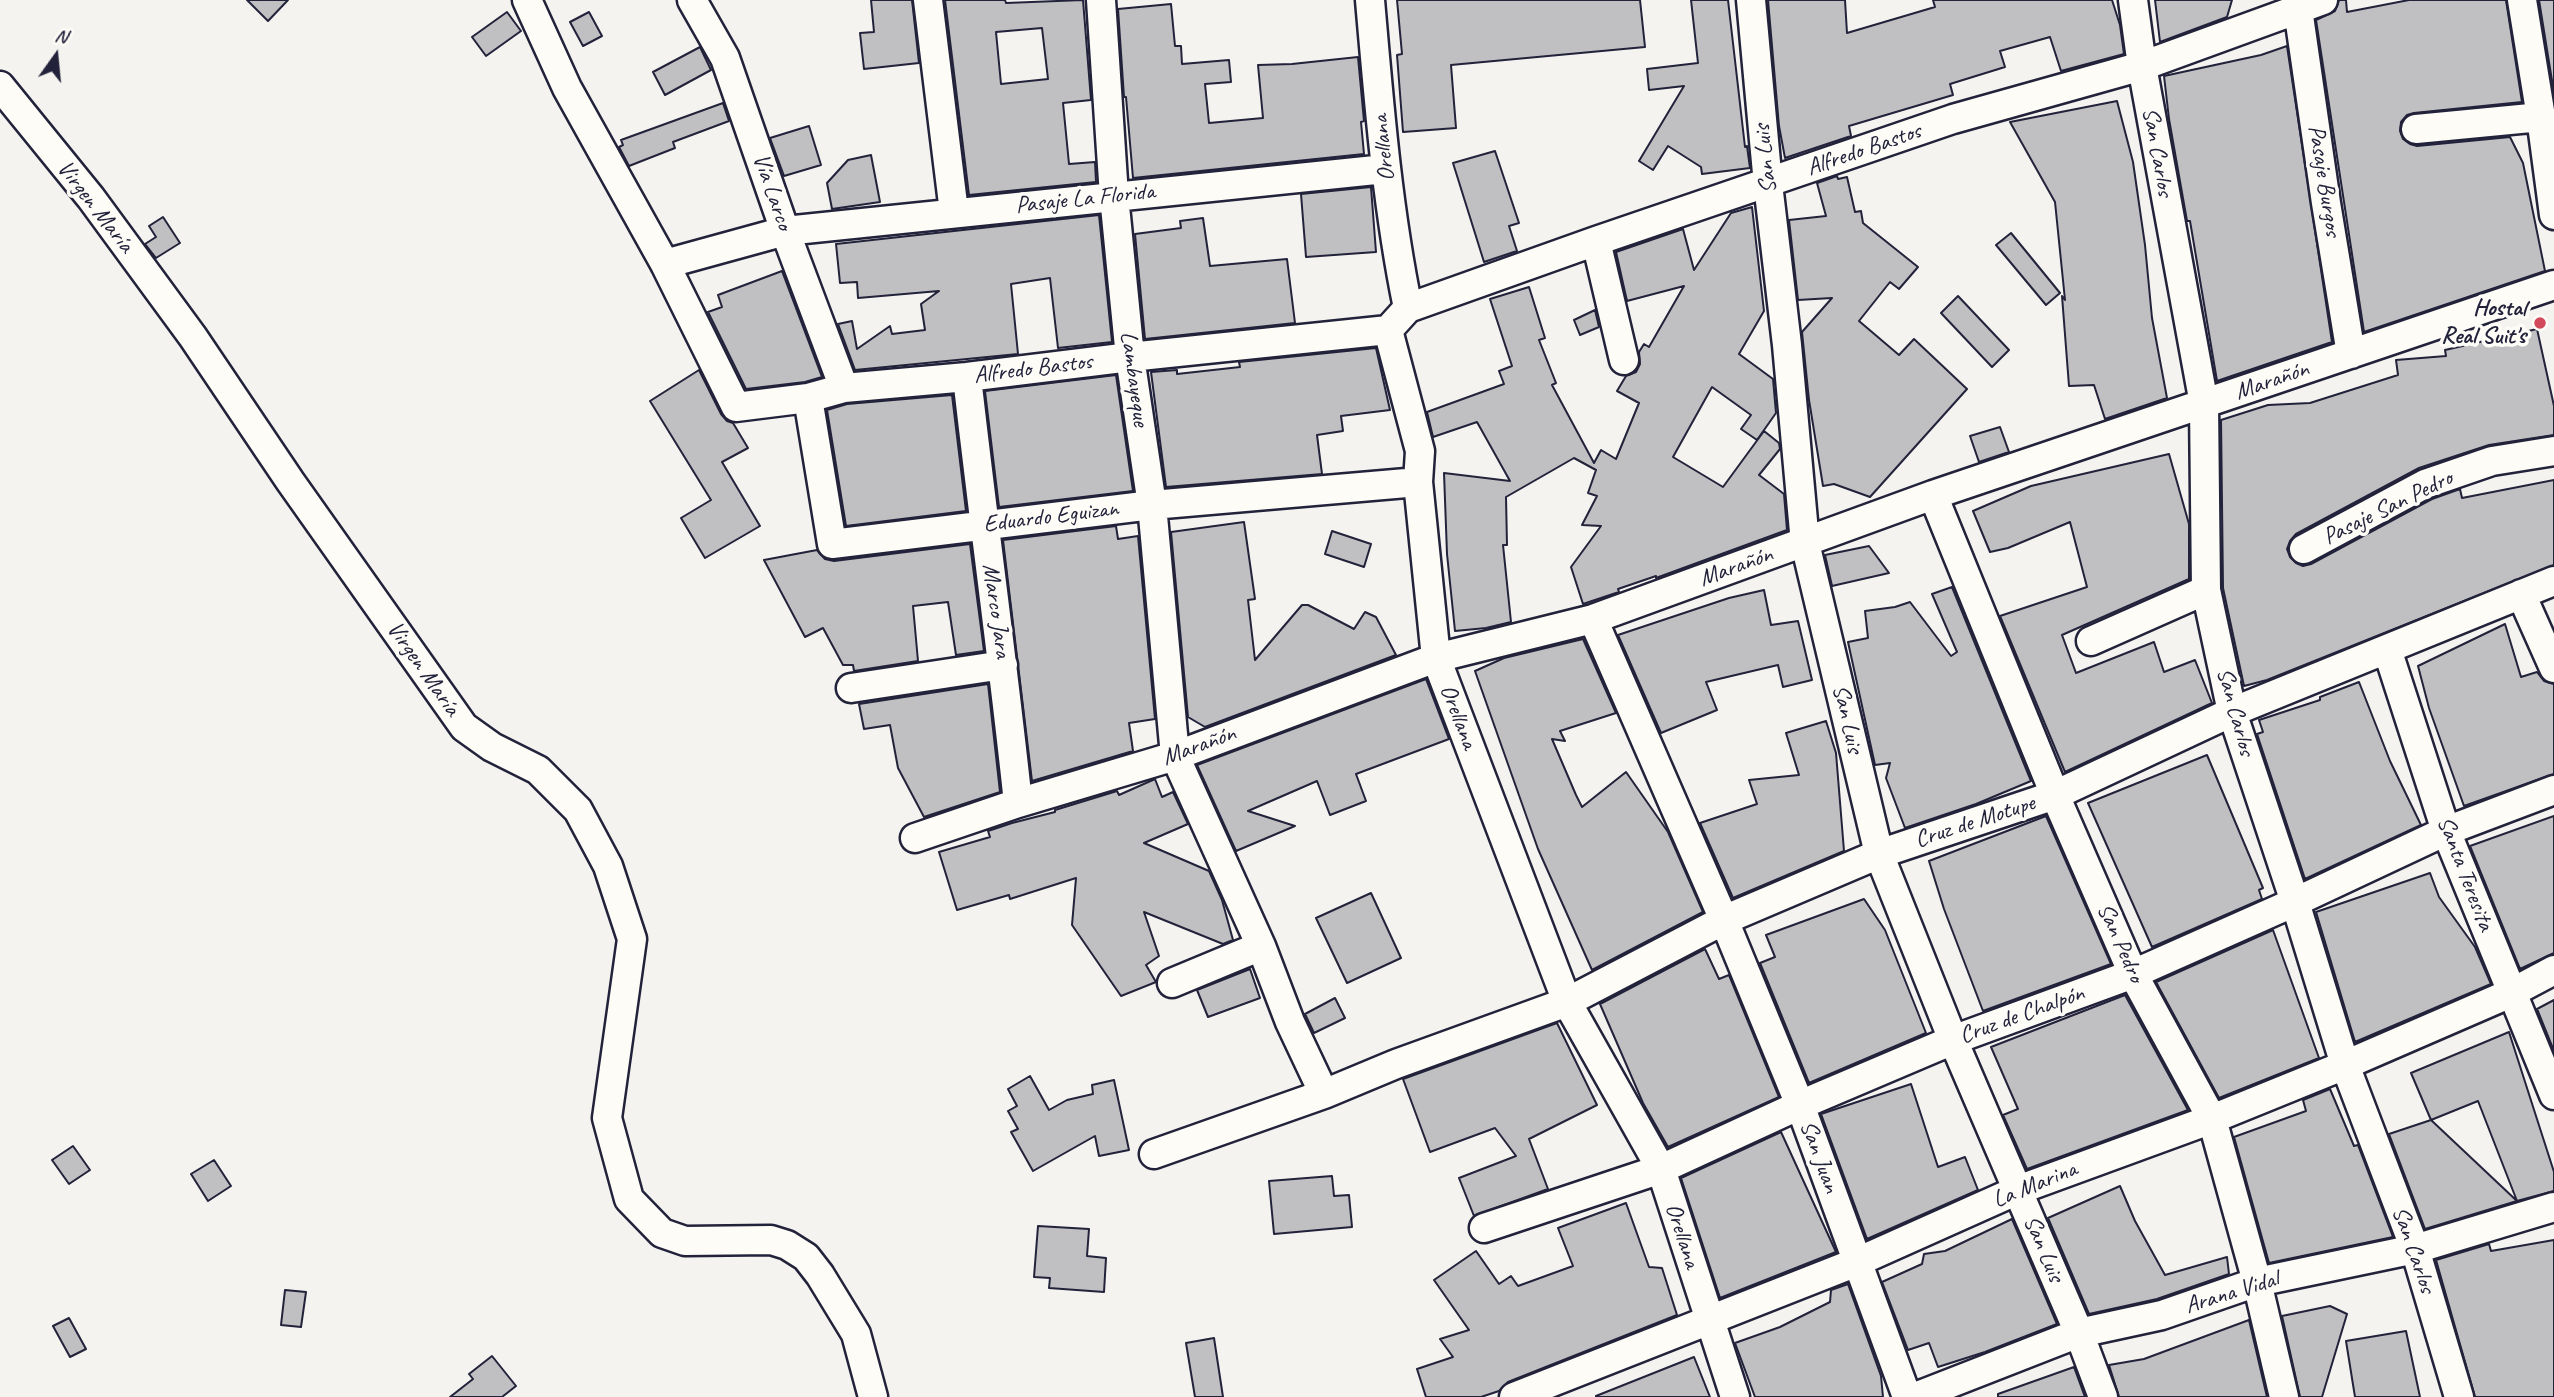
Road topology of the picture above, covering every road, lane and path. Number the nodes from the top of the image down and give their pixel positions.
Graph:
1 (527, 0) edge
2 (692, 0) edge
3 (928, 0) edge
4 (1101, 0) edge
5 (1370, 0) edge
6 (1751, 0) edge
7 (2133, 0) edge
8 (2522, 0) edge
9 (2311, 4) edge
10 (2141, 66) junction
11 (0, 86) edge
12 (2541, 117) junction
13 (2416, 129) dead end
14 (1385, 169) junction
15 (1768, 184) junction
16 (1114, 196) junction
17 (954, 212) junction
18 (2554, 215) edge
19 (785, 231) junction
20 (1595, 241) junction
21 (665, 264) junction
22 (2554, 285) edge
23 (1408, 308) junction
24 (1388, 330) junction
25 (2351, 354) junction
26 (1130, 357) junction
27 (1624, 360) dead end
28 (967, 377) junction
29 (844, 388) junction
30 (808, 398) junction
31 (2204, 404) junction
32 (2554, 451) edge
33 (1418, 482) junction
34 (1933, 495) junction
35 (1152, 505) junction
36 (984, 524) junction
37 (1805, 543) junction
38 (2304, 549) dead end
39 (2554, 580) edge
40 (2206, 590) junction
41 (2521, 594) junction
42 (1593, 619) junction
43 (2091, 641) dead end
44 (2387, 649) junction
45 (1436, 659) junction
46 (1003, 665) junction
47 (2554, 668) edge
48 (851, 688) dead end
49 (2232, 712) junction
50 (1175, 757) junction
51 (2554, 790) edge
52 (2055, 795) junction
53 (1018, 803) junction
54 (2446, 831) junction
55 (915, 838) dead end
56 (1879, 854) junction
57 (2295, 902) junction
58 (1724, 920) junction
59 (1261, 946) junction
60 (2554, 970) edge
61 (2133, 974) junction
62 (1172, 983) dead end
63 (2511, 993) junction
64 (1567, 1002) junction
65 (1953, 1040) junction
66 (2345, 1065) junction
67 (1324, 1094) junction
68 (2554, 1095) edge
69 (1800, 1105) junction
70 (2211, 1119) junction
71 (1154, 1154) dead end
72 (1661, 1169) junction
73 (2018, 1190) junction
74 (2554, 1207) edge
75 (1484, 1228) dead end
76 (2415, 1250) junction
77 (1857, 1262) junction
78 (2257, 1282) junction
79 (1709, 1320) junction
80 (2079, 1333) junction
81 (873, 1397) edge
82 (1514, 1397) edge
83 (1735, 1397) edge
84 (1907, 1397) edge
85 (1915, 1397) edge
86 (2103, 1397) edge
87 (2284, 1397) edge
88 (2459, 1397) edge

1 - 21 street
2 - 19 street, Vía Larco
3 - 17 street
4 - 16 street, Lambayeque
5 - 14 street, Orellana
6 - 15 street, San Luis
7 - 10 street, San Carlos
8 - 12 street
9 - 10 street, Alfredo Bastos
9 - 25 street, Pasaje Burgos
10 - 15 street, Alfredo Bastos
10 - 31 street, San Carlos
11 - 81 street, Virgen María
12 - 13 street
12 - 18 street
14 - 16 street, Pasaje La Florida
14 - 23 street, Orellana
15 - 20 street, Alfredo Bastos
15 - 37 street, San Luis
16 - 17 street, Pasaje La Florida
16 - 26 street, Lambayeque
17 - 19 street, Pasaje La Florida
19 - 21 street, Pasaje La Florida
19 - 29 street, Vía Larco
20 - 23 street, Alfredo Bastos
20 - 27 street
21 - 30 street, Alfredo Bastos
22 - 25 street, Marañón
23 - 24 street
24 - 26 street, Alfredo Bastos
24 - 33 street, Orellana
25 - 31 street, Marañón
26 - 28 street, Alfredo Bastos
26 - 35 street, Lambayeque
28 - 29 street, Alfredo Bastos
28 - 36 street, Marco Jara
29 - 30 street, Alfredo Bastos
30 - 36 street, Eduardo Eguizan
31 - 34 street, Marañón
31 - 40 street, San Carlos
32 - 38 street, Pasaje San Pedro
33 - 35 street, Eduardo Eguizan
33 - 45 street, Orellana
34 - 37 street, Marañón
34 - 52 street, San Pedro
35 - 36 street, Eduardo Eguizan
35 - 50 street, Lambayeque
36 - 46 street, Marco Jara
37 - 42 street, Marañón
37 - 56 street, San Luis
39 - 41 street, Cruz de Motupe
40 - 43 street
40 - 49 street, San Carlos
41 - 44 street, Cruz de Motupe
41 - 47 street
42 - 45 street, Marañón
42 - 58 street, San Juan
44 - 49 street, Cruz de Motupe
44 - 54 street, Santa Teresita
45 - 50 street, Marañón
45 - 64 street, Orellana
46 - 48 street
46 - 53 street, Marco Jara
49 - 52 street, Cruz de Motupe
49 - 57 street, San Carlos
50 - 53 street, Marañón
50 - 59 street, Lambayeque
51 - 54 street, Cruz de Chalpón
52 - 56 street, Cruz de Motupe
52 - 61 street, San Pedro
53 - 55 street, Marañón
54 - 57 street, Cruz de Chalpón
54 - 63 street, Santa Teresita
56 - 58 street, Cruz de Motupe
56 - 65 street, San Luis
57 - 61 street, Cruz de Chalpón
57 - 66 street, San Carlos
58 - 64 street, Cruz de Motupe
58 - 69 street, San Juan
59 - 62 street
59 - 67 street, Lambayeque
60 - 63 street, La Marina
61 - 65 street, Cruz de Chalpón
61 - 70 street, San Pedro
63 - 66 street, La Marina
63 - 68 street, Santa Teresita
64 - 67 street, Cruz de Motupe
64 - 72 street, Orellana
65 - 69 street, Cruz de Chalpón
65 - 73 street, San Luis
66 - 70 street, La Marina
66 - 76 street, San Carlos
67 - 71 street, Cruz de Motupe
69 - 72 street, Cruz de Chalpón
69 - 77 street, San Juan
70 - 73 street, La Marina
70 - 78 street, San Pedro
72 - 75 street, Cruz de Chalpón
72 - 79 street, Orellana
73 - 77 street, La Marina
73 - 80 street, San Luis
74 - 76 street, Arana Vidal
76 - 78 street, Arana Vidal
76 - 88 street, San Carlos
77 - 79 street, La Marina
77 - 84 street, San Juan
78 - 80 street, Arana Vidal
78 - 87 street, San Pedro
79 - 82 street, La Marina
79 - 83 street, Orellana
80 - 85 street, Arana Vidal
80 - 86 street, San Luis

